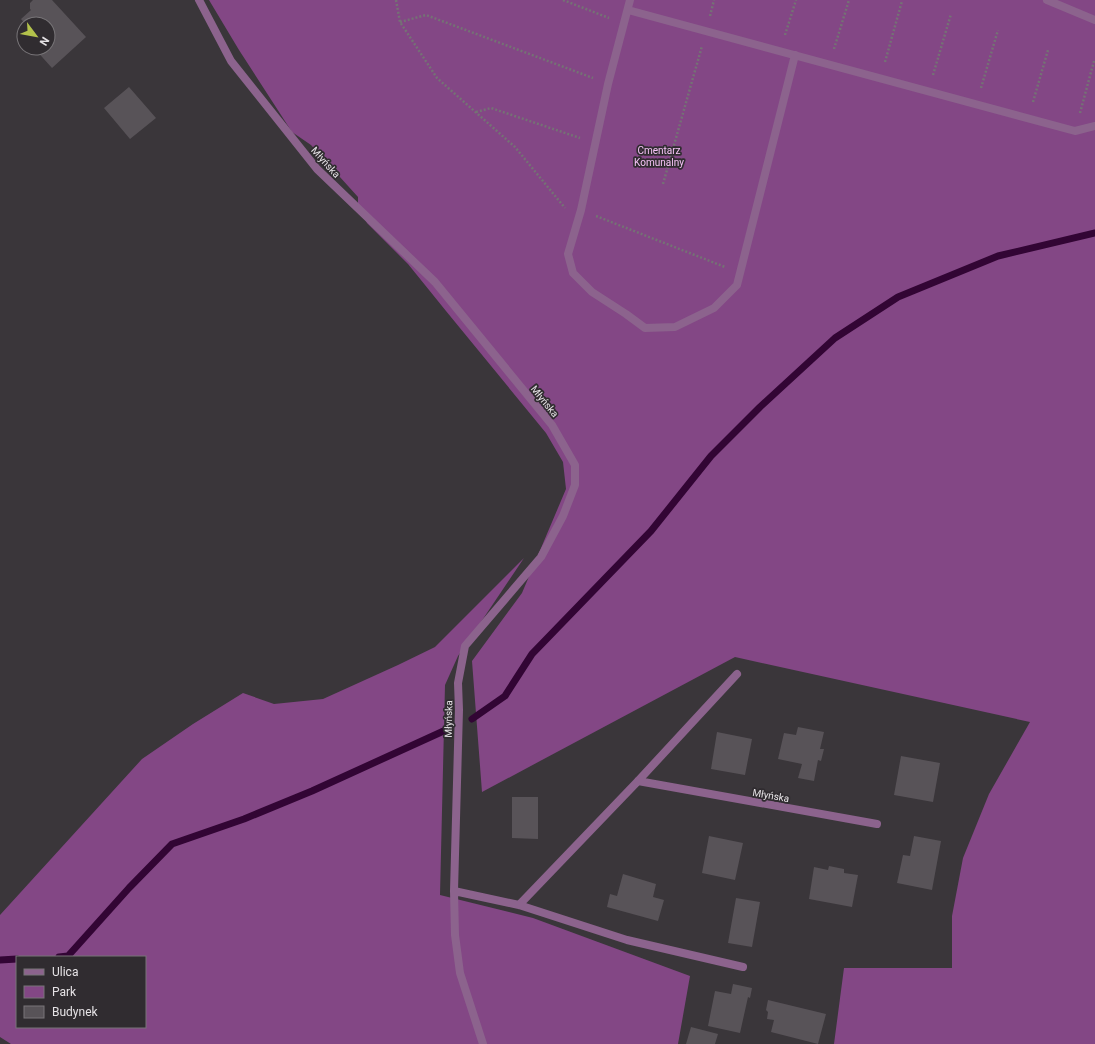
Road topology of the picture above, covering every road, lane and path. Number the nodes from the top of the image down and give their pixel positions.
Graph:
1 (199, 0) edge
2 (396, 0) edge
3 (563, 0) edge
4 (630, 0) edge
5 (714, 0) edge
6 (796, 0) edge
7 (850, 0) edge
8 (1047, 0) edge
9 (902, 1) dead end
10 (628, 10) junction
11 (951, 14) dead end
12 (1095, 20) edge
13 (400, 22) junction
14 (624, 24) junction
15 (998, 30) dead end
16 (706, 31) junction
17 (1048, 50) dead end
18 (781, 51) junction
19 (795, 55) junction
20 (1094, 61) edge
21 (829, 64) junction
22 (880, 78) junction
23 (608, 84) junction
24 (928, 91) junction
25 (976, 104) junction
26 (475, 112) junction
27 (1028, 118) junction
28 (1095, 126) edge
29 (1075, 131) junction
30 (595, 143) junction
31 (663, 184) dead end
32 (581, 210) junction
33 (577, 222) junction
34 (740, 273) junction
35 (737, 674) dead end
36 (638, 781) junction
37 (878, 824) dead end
38 (454, 891) junction
39 (519, 904) junction
40 (743, 967) dead end
41 (482, 1044) edge

1 - 38 street, Młyńska
2 - 13 path
3 - 14 path
4 - 10 street
5 - 16 path
6 - 18 path
7 - 21 path
8 - 12 street
9 - 22 path
10 - 14 street
10 - 16 street
11 - 24 path
13 - 23 path
13 - 26 path
14 - 23 street
15 - 25 path
16 - 18 street
16 - 31 path
17 - 27 path
18 - 19 street
19 - 21 street
19 - 34 street
20 - 29 path
21 - 22 street
22 - 24 street
23 - 30 street
24 - 25 street
25 - 27 street
26 - 30 path
26 - 33 path
27 - 29 street
28 - 29 street
30 - 32 street
32 - 33 street
32 - 34 path
33 - 34 street
35 - 36 street
36 - 37 street, Młyńska
36 - 39 street
38 - 39 street
38 - 41 street, Młyńska
39 - 40 street

